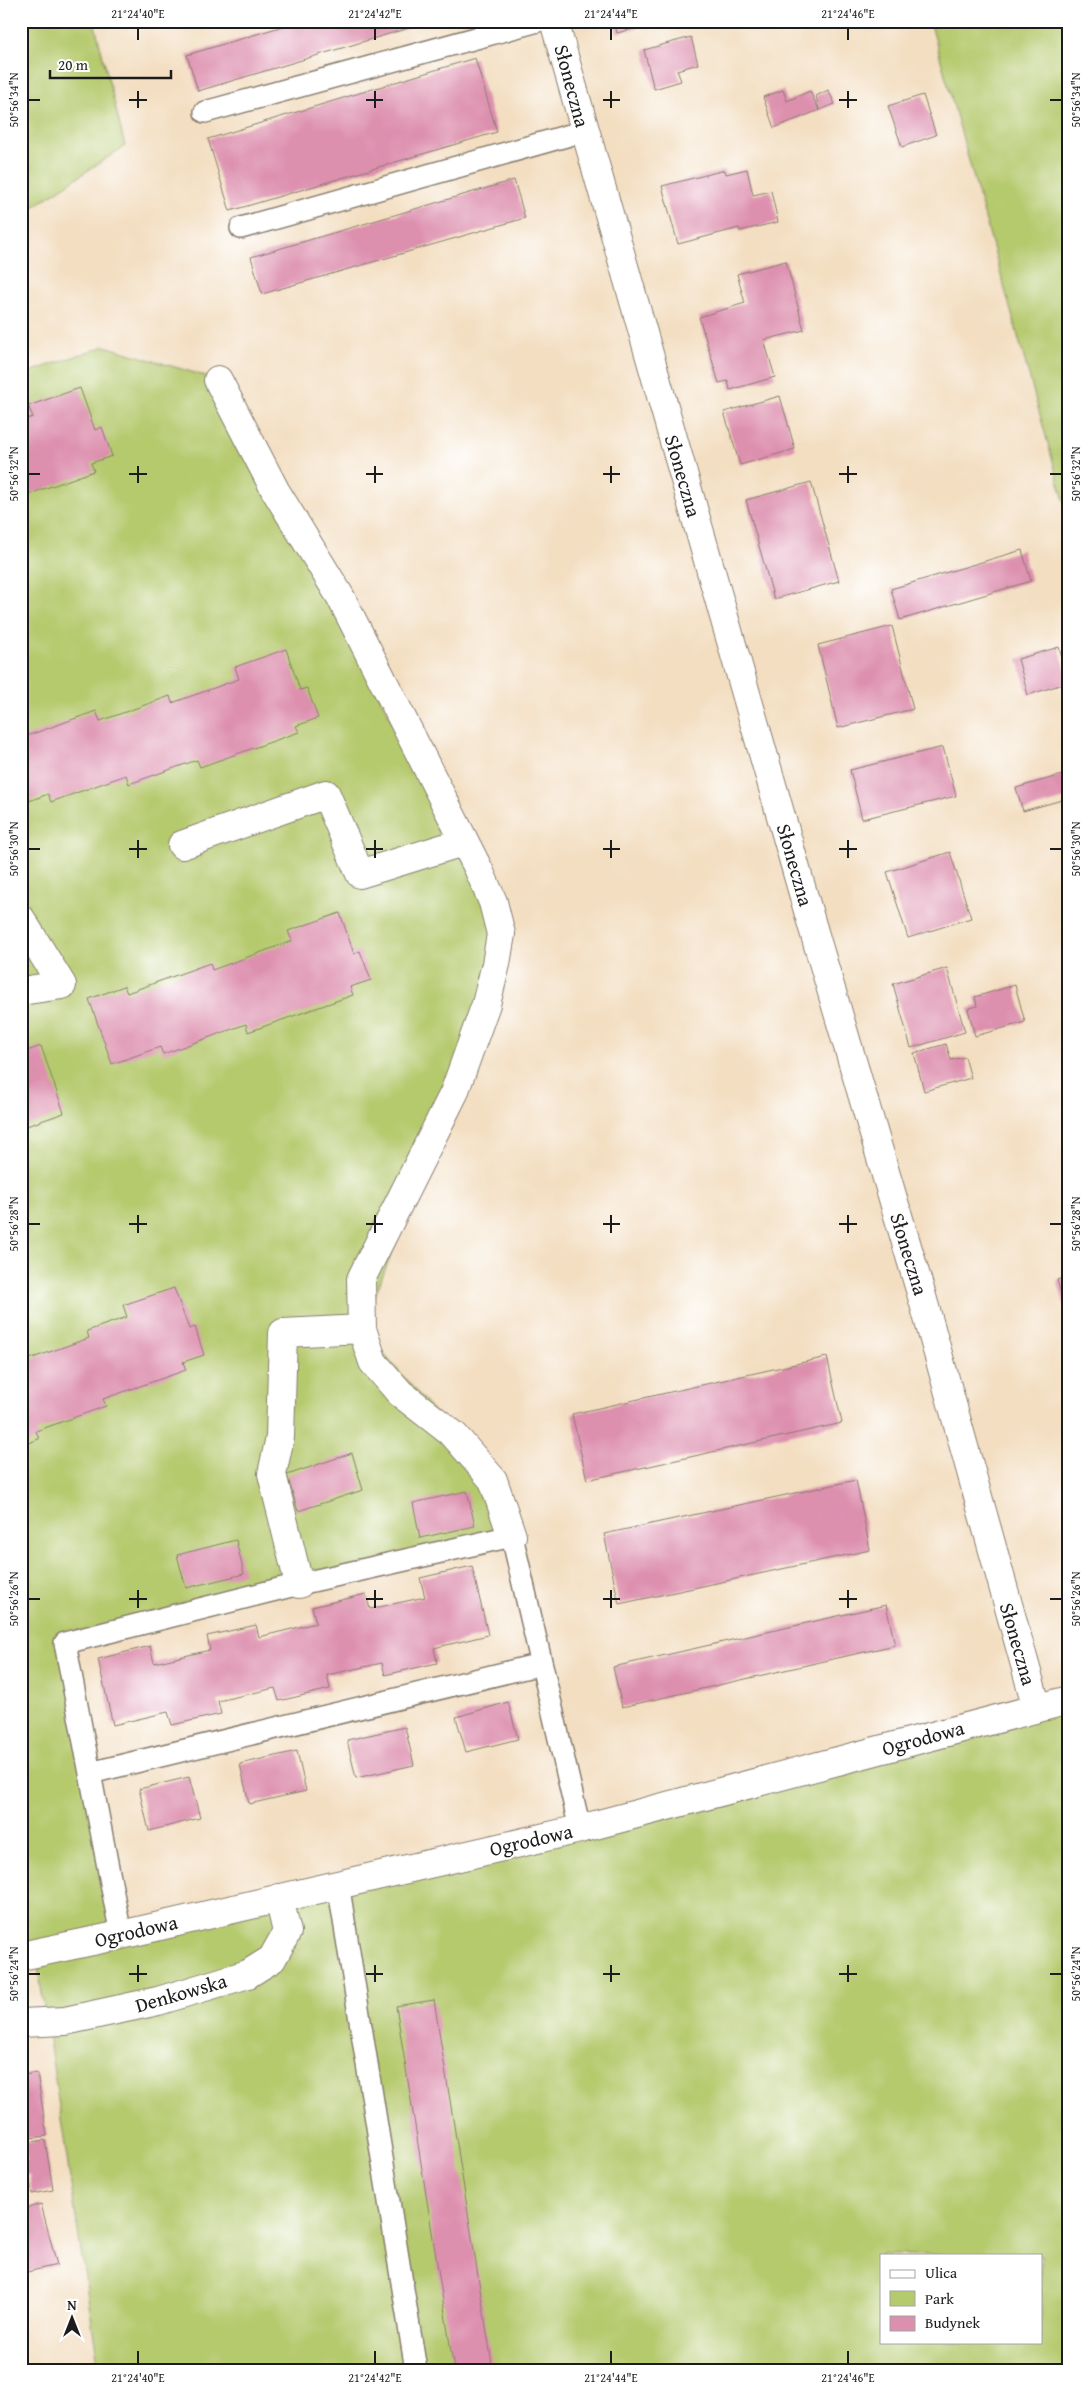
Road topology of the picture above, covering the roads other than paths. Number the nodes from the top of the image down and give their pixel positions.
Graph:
1 (538, 21) edge
2 (554, 21) edge
3 (205, 112) dead end
4 (584, 131) junction
5 (241, 228) dead end
6 (218, 380) dead end
7 (463, 842) junction
8 (182, 845) dead end
9 (21, 919) edge
10 (21, 991) edge
11 (362, 1329) junction
12 (512, 1536) junction
13 (299, 1584) junction
14 (541, 1664) junction
15 (1069, 1700) edge
16 (1037, 1708) junction
17 (90, 1773) junction
18 (580, 1829) junction
19 (338, 1883) junction
20 (279, 1898) junction
21 (121, 1935) junction
22 (21, 1956) edge
23 (21, 2023) edge
24 (416, 2370) edge

1 - 3 lane
2 - 4 street, Słoneczna
4 - 5 lane
4 - 16 street, Słoneczna
6 - 7 street
7 - 8 street
7 - 11 street
9 - 10 street
11 - 12 street
11 - 13 street
12 - 13 lane
12 - 14 lane
13 - 17 lane
14 - 17 lane
14 - 18 lane
15 - 16 street, Ogrodowa
16 - 18 street, Ogrodowa
17 - 21 lane
18 - 19 street, Ogrodowa
19 - 20 street, Ogrodowa
19 - 24 lane
20 - 21 street, Ogrodowa
20 - 23 street, Denkowska
21 - 22 street, Ogrodowa

